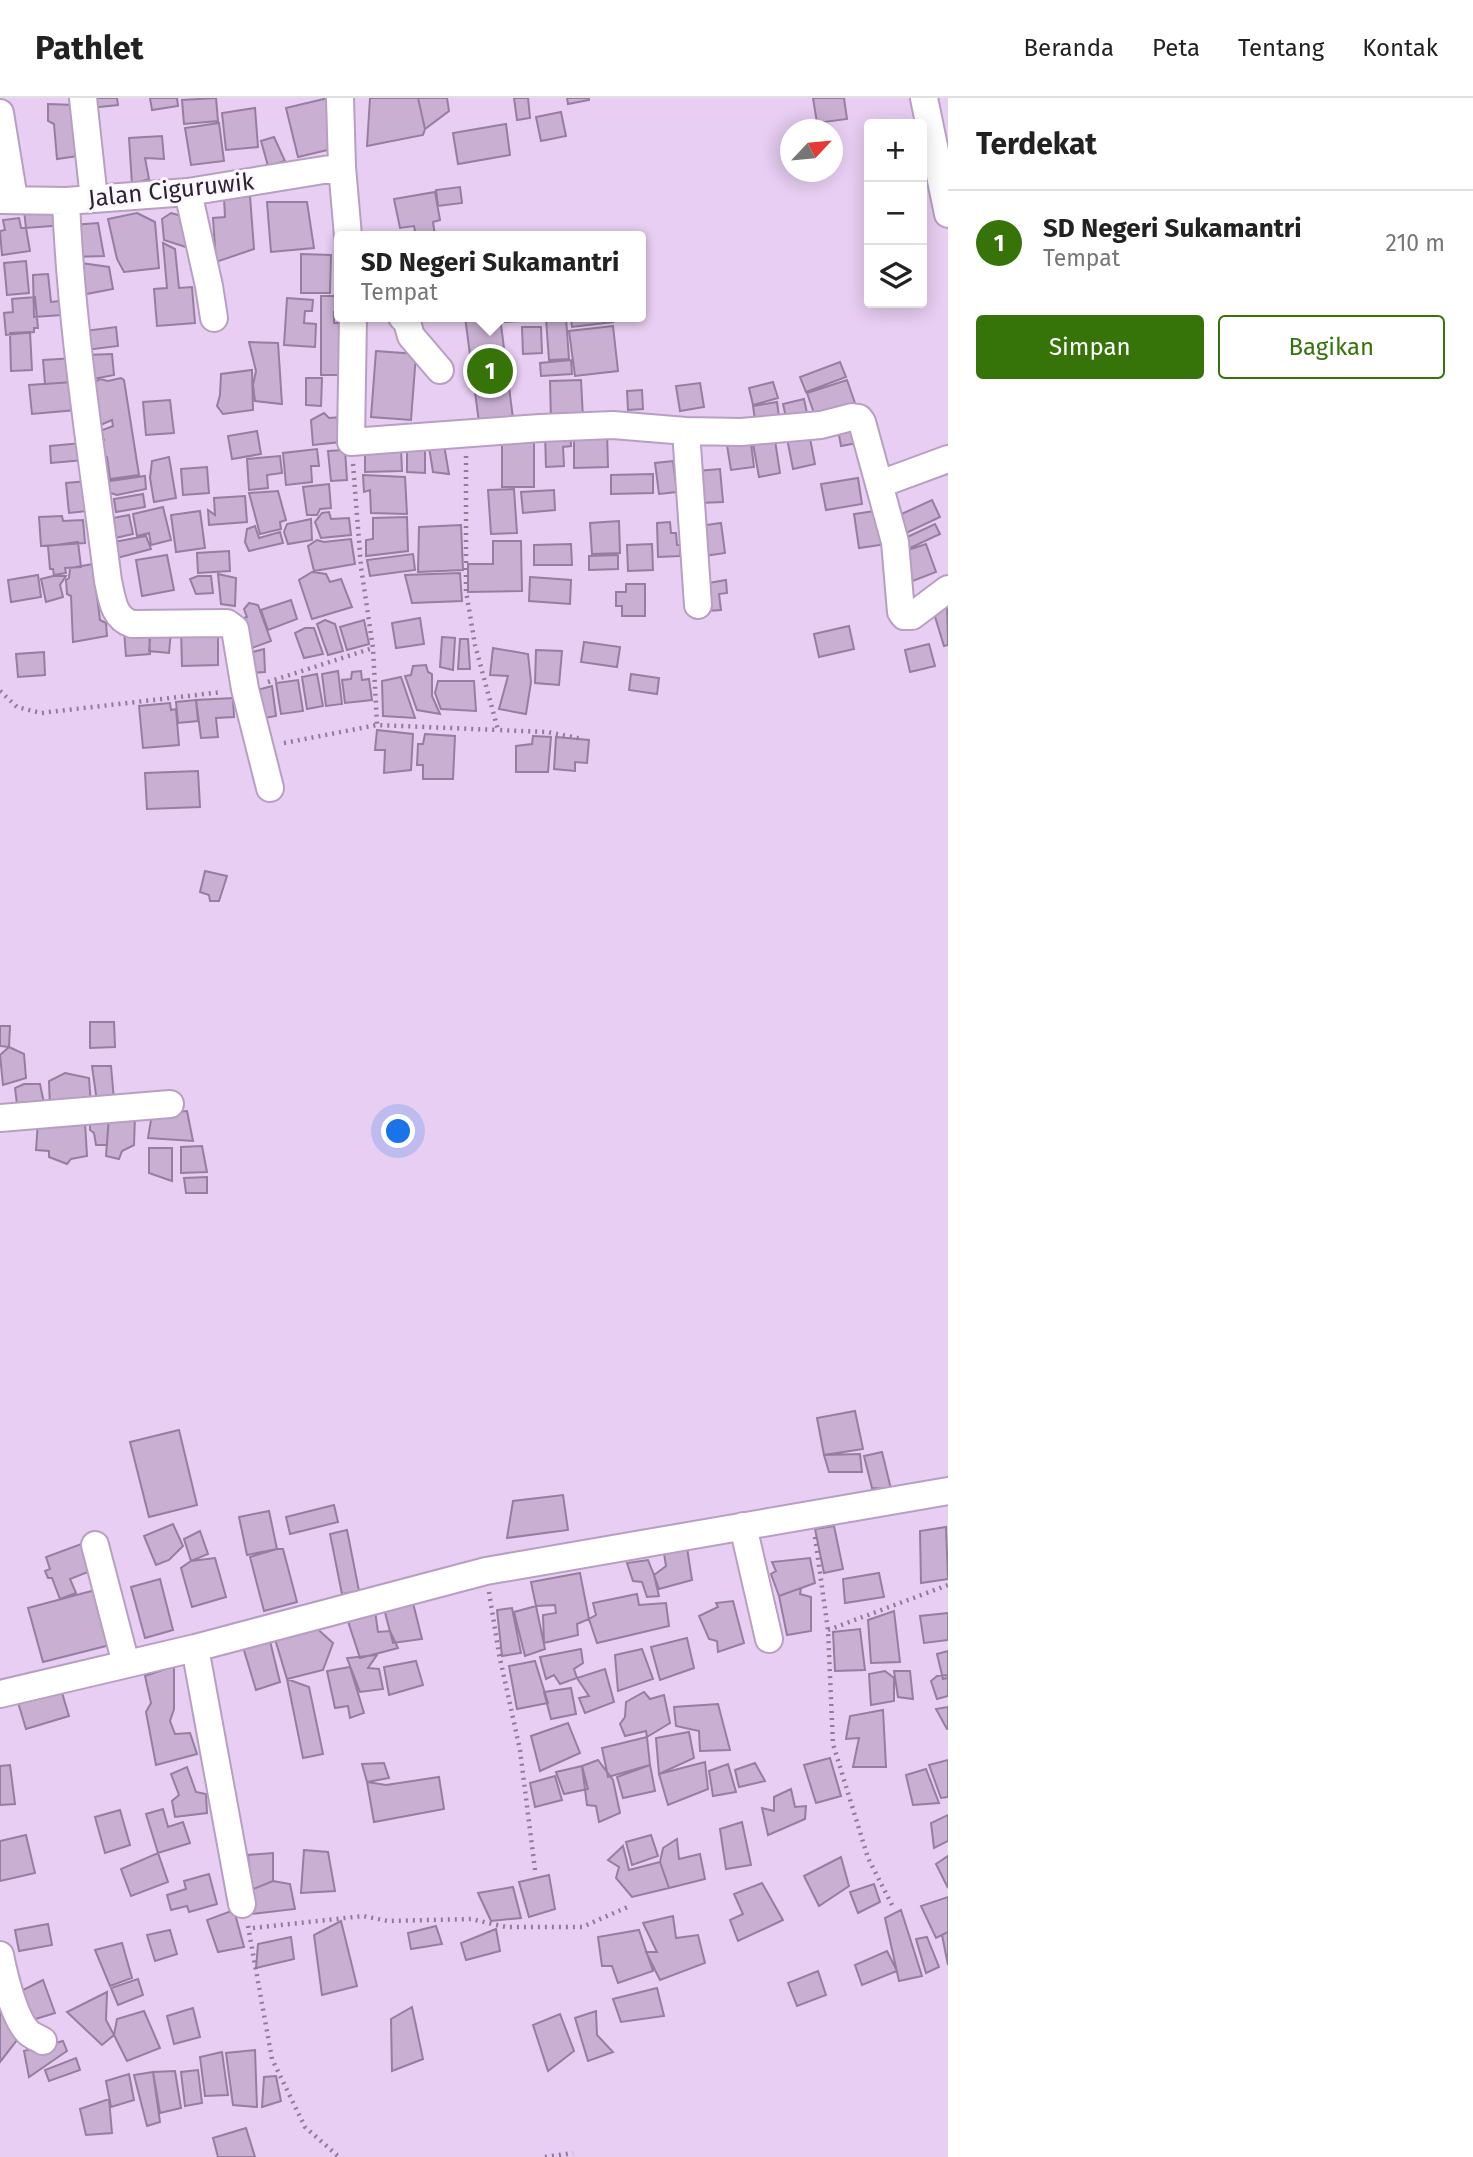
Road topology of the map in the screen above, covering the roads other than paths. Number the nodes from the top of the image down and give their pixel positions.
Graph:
1 (83, 98) edge
2 (340, 98) edge
3 (924, 98) edge
4 (0, 113) edge
5 (342, 167) junction
6 (188, 192) junction
7 (94, 199) junction
8 (7, 200) edge
9 (66, 201) junction
10 (948, 214) edge
11 (348, 231) edge
12 (214, 318) dead end
13 (353, 322) edge
14 (407, 322) edge
15 (440, 370) dead end
16 (686, 431) junction
17 (948, 459) edge
18 (880, 484) junction
19 (948, 589) edge
20 (698, 605) dead end
21 (270, 788) dead end
22 (170, 1104) dead end
23 (0, 1118) edge
24 (948, 1491) edge
25 (743, 1526) junction
26 (95, 1545) dead end
27 (769, 1639) dead end
28 (195, 1648) junction
29 (126, 1664) junction
30 (0, 1694) edge
31 (245, 1916) road end
32 (0, 1955) edge
33 (43, 2040) dead end

1 - 7 street
2 - 5 street
3 - 10 street
4 - 8 street
5 - 6 street, Jalan Ciguruwik
5 - 11 street
6 - 7 street, Jalan Ciguruwik
6 - 12 street
7 - 9 street, Jalan Ciguruwik
8 - 9 street, Jalan Ciguruwik
9 - 21 street
13 - 16 street
14 - 15 street
16 - 18 street
16 - 20 street
17 - 18 street
18 - 19 street
22 - 23 street
24 - 25 street
25 - 27 street
25 - 28 street
26 - 29 street
28 - 29 street
28 - 31 street
29 - 30 street
32 - 33 street

